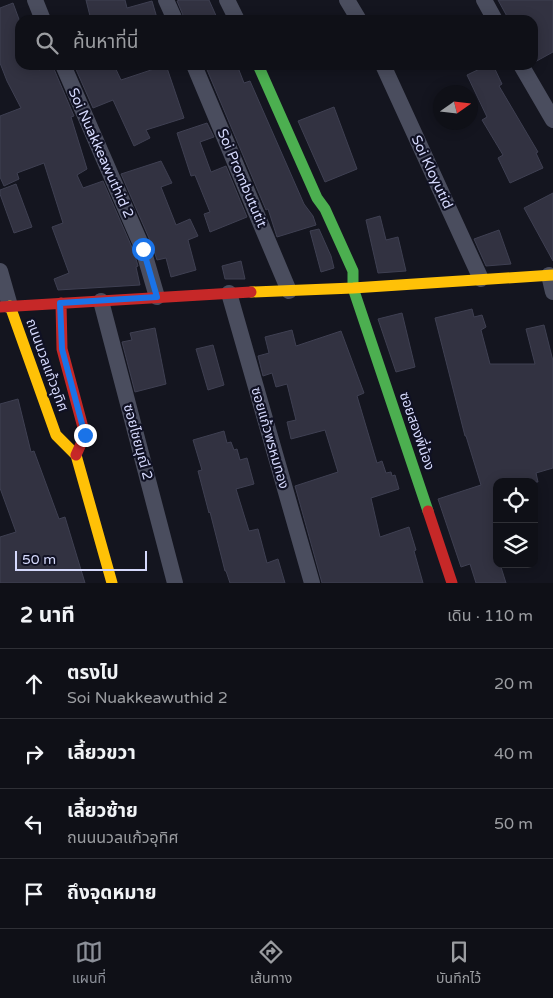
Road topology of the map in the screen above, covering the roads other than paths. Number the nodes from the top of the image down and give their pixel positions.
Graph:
1 (35, 0) edge
2 (166, 0) edge
3 (227, 0) edge
4 (347, 0) edge
5 (484, 0) edge
6 (42, 15) edge
7 (173, 15) edge
8 (234, 15) edge
9 (356, 15) edge
10 (492, 15) edge
11 (65, 70) edge
12 (196, 70) edge
13 (260, 70) edge
14 (385, 70) edge
15 (524, 70) edge
16 (553, 120) edge
17 (0, 270) edge
18 (551, 275) edge
19 (481, 279) junction
20 (353, 288) junction
21 (290, 291) junction
22 (553, 292) edge
23 (229, 294) junction
24 (157, 297) junction
25 (101, 301) junction
26 (60, 303) junction
27 (5, 306) edge
28 (76, 456) junction
29 (112, 583) edge
30 (175, 583) edge
31 (312, 583) edge
32 (452, 583) edge

1 - 6 street
2 - 7 street
3 - 8 street
4 - 9 street
5 - 10 street
11 - 24 street, Soi Nuakkeawuthid 2
12 - 21 street, Soi Prombututit
13 - 20 street, ซอยสองพี่น้อง
14 - 19 street, Soi Kloyutid
15 - 16 street
17 - 27 street
18 - 19 street
18 - 22 street
19 - 20 street
20 - 21 street
20 - 32 street, ซอยสองพี่น้อง
21 - 23 street
23 - 24 street
23 - 31 street, ซอยแก้วพรหมทอง
24 - 25 street
25 - 26 street
25 - 30 street, ซอยไชยมุณี 2
26 - 27 street
26 - 28 street, ถนนนวลแก้วอุทิศ
27 - 28 street, ถนนนวลแก้วอุทิศ
28 - 29 street, ถนนนวลแก้วอุทิศ

